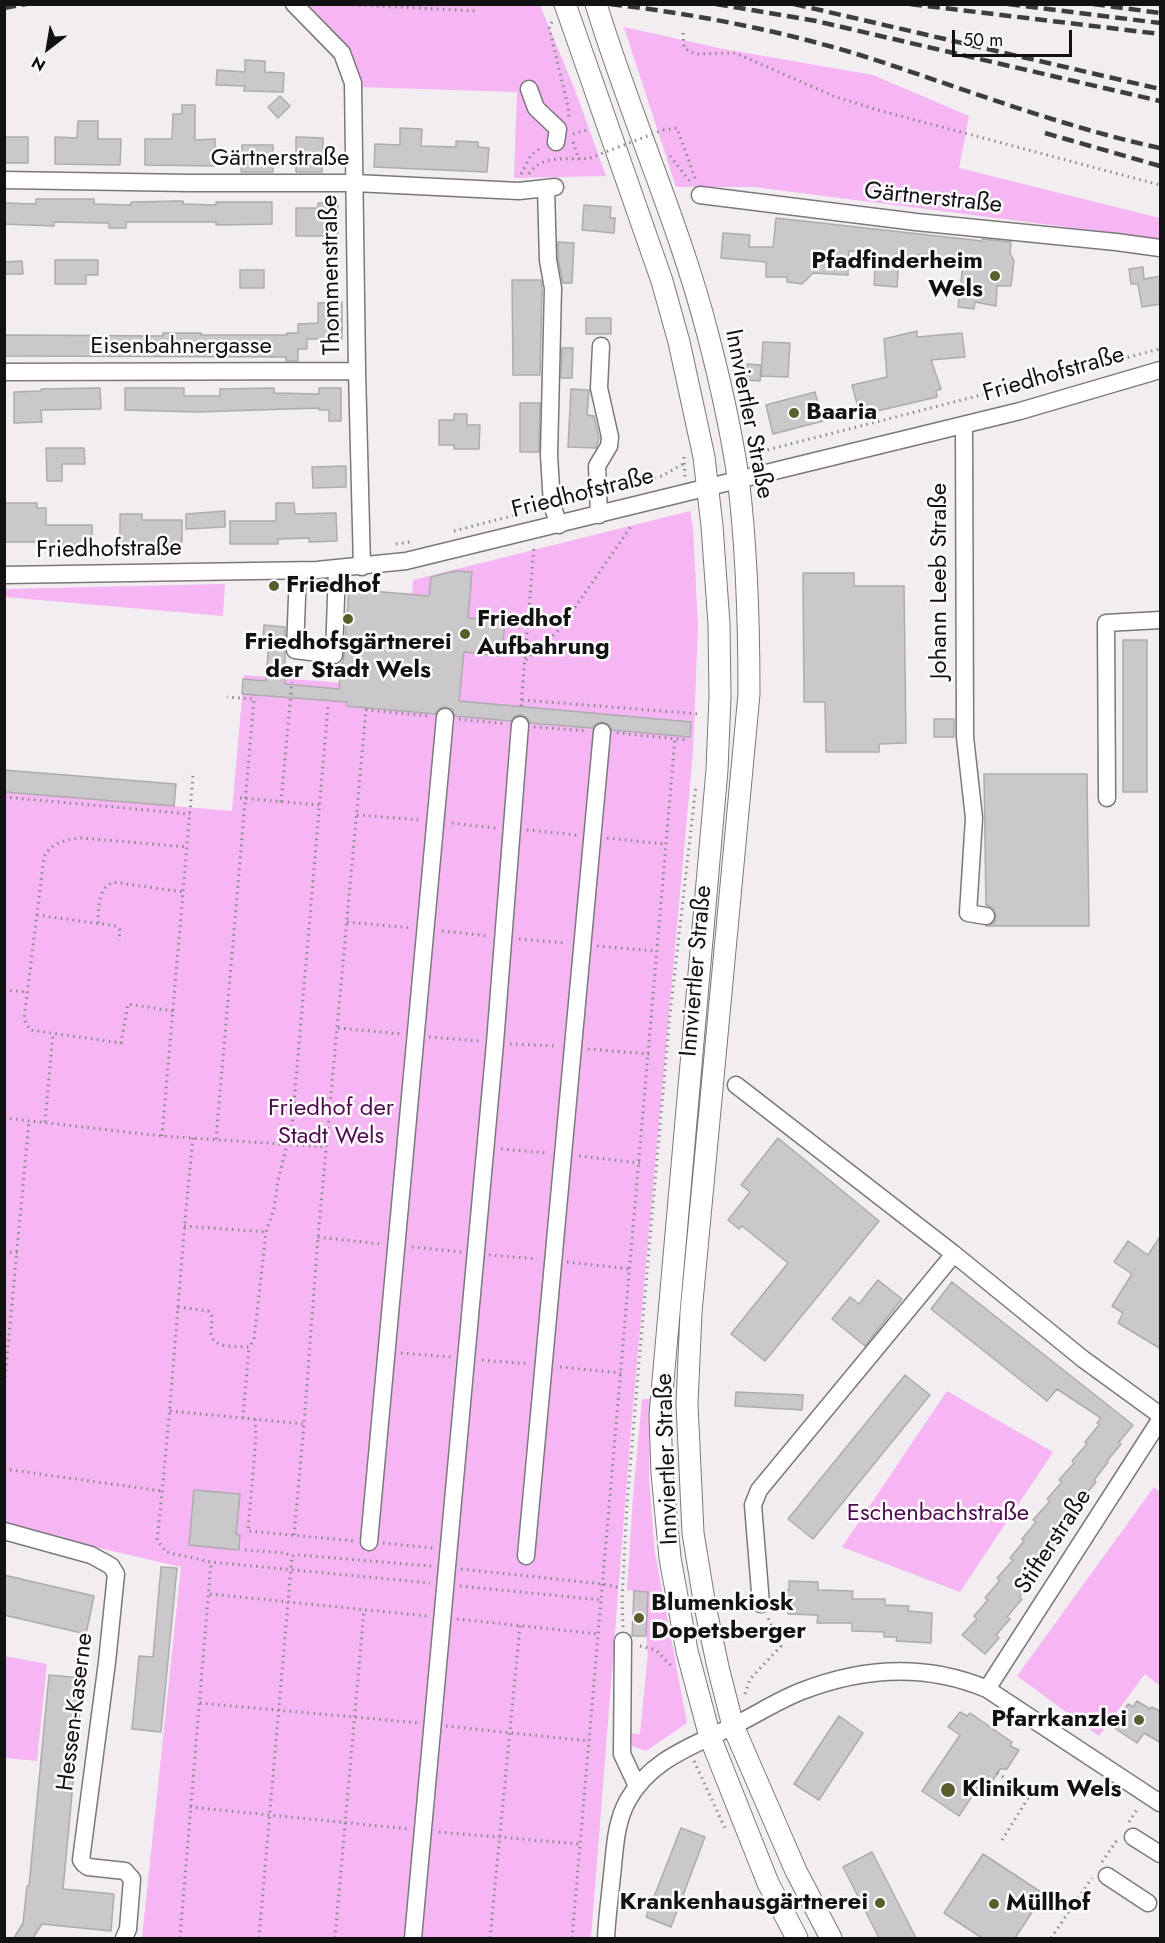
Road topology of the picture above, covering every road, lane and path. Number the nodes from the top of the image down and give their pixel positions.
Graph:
1 (294, 4) edge
2 (335, 4) edge
3 (596, 4) edge
4 (478, 11) dead end
5 (560, 11) edge
6 (683, 33) dead end
7 (529, 89) dead end
8 (592, 128) dead end
9 (563, 139) junction
10 (665, 150) dead end
11 (579, 160) junction
12 (4, 180) edge
13 (355, 183) junction
14 (1161, 185) edge
15 (519, 191) junction
16 (700, 195) junction
17 (1161, 248) edge
18 (601, 346) dead end
19 (1161, 370) edge
20 (357, 371) junction
21 (4, 372) edge
22 (964, 425) junction
23 (738, 480) junction
24 (707, 487) junction
25 (599, 515) junction
26 (559, 525) junction
27 (632, 525) dead end
28 (535, 531) junction
29 (362, 567) junction
30 (337, 569) junction
31 (298, 571) junction
32 (4, 575) edge
33 (1161, 620) edge
34 (525, 661) junction
35 (292, 682) dead end
36 (227, 697) dead end
37 (522, 700) junction
38 (328, 706) dead end
39 (521, 706) dead end
40 (366, 710) dead end
41 (700, 714) dead end
42 (445, 717) dead end
43 (520, 726) dead end
44 (602, 732) dead end
45 (675, 739) dead end
46 (193, 776) dead end
47 (4, 797) edge
48 (1107, 798) dead end
49 (242, 799) junction
50 (282, 802) junction
51 (319, 805) junction
52 (190, 814) junction
53 (187, 847) junction
54 (183, 892) junction
55 (37, 915) junction
56 (986, 916) dead end
57 (98, 923) junction
58 (119, 941) dead end
59 (4, 990) edge
60 (27, 992) junction
61 (173, 1011) junction
62 (53, 1033) junction
63 (735, 1085) dead end
64 (4, 1118) edge
65 (29, 1121) junction
66 (45, 1122) junction
67 (162, 1136) junction
68 (193, 1138) junction
69 (216, 1139) junction
70 (288, 1144) junction
71 (326, 1147) junction
72 (184, 1226) junction
73 (266, 1232) junction
74 (4, 1252) edge
75 (17, 1254) junction
76 (954, 1254) junction
77 (178, 1307) junction
78 (249, 1347) junction
79 (388, 1352) junction
80 (466, 1358) junction
81 (543, 1365) junction
82 (621, 1373) junction
83 (5, 1386) edge
84 (170, 1411) junction
85 (1161, 1415) edge
86 (243, 1418) junction
87 (255, 1419) junction
88 (1161, 1420) edge
89 (304, 1424) junction
90 (4, 1469) edge
91 (162, 1491) junction
92 (4, 1531) edge
93 (294, 1535) junction
94 (369, 1542) junction
95 (245, 1550) dead end
96 (448, 1550) junction
97 (292, 1556) junction
98 (526, 1556) dead end
99 (211, 1562) junction
100 (447, 1567) junction
101 (291, 1570) junction
102 (445, 1584) junction
103 (603, 1584) junction
104 (622, 1588) dead end
105 (210, 1594) junction
106 (602, 1600) junction
107 (288, 1602) junction
108 (761, 1604) joint
109 (364, 1610) junction
110 (442, 1618) junction
111 (520, 1626) junction
112 (598, 1634) junction
113 (623, 1641) dead end
114 (987, 1689) junction
115 (743, 1698) dead end
116 (200, 1703) junction
117 (280, 1711) junction
118 (355, 1717) junction
119 (432, 1724) junction
120 (733, 1726) junction
121 (510, 1732) junction
122 (710, 1737) junction
123 (589, 1741) junction
124 (997, 1773) dead end
125 (636, 1786) junction
126 (1019, 1787) dead end
127 (1030, 1795) dead end
128 (1157, 1796) edge
129 (190, 1807) junction
130 (270, 1815) junction
131 (345, 1822) junction
132 (423, 1830) junction
133 (501, 1837) junction
134 (1133, 1837) dead end
135 (1002, 1840) dead end
136 (580, 1844) junction
137 (1161, 1854) edge
138 (1107, 1876) dead end
139 (1148, 1903) dead end
140 (124, 1938) edge
141 (180, 1938) edge
142 (259, 1938) edge
143 (335, 1938) edge
144 (413, 1938) edge
145 (490, 1938) edge
146 (572, 1938) edge
147 (606, 1938) edge
148 (797, 1938) edge
149 (831, 1938) edge

1 - 13 street, Thommenstraße
2 - 4 path
3 - 23 main road, Innviertler Straße
5 - 9 path
5 - 24 main road, Innviertler Straße
6 - 14 path
7 - 9 street
8 - 9 path
9 - 11 path
9 - 15 path
10 - 16 path
11 - 15 path
11 - 16 path, bridge
12 - 13 street, Gärtnerstraße
13 - 15 street, Gärtnerstraße
13 - 20 street, Thommenstraße
15 - 26 street, Gärtnerstraße
16 - 17 street, Gärtnerstraße
18 - 25 street
19 - 22 street, Friedhofstraße
20 - 21 street, Eisenbahnergasse
20 - 29 street, Thommenstraße
22 - 23 street, Friedhofstraße
22 - 56 street, Johann Leeb Straße
23 - 24 street, Friedhofstraße
23 - 120 main road, Innviertler Straße
24 - 25 street, Friedhofstraße
24 - 122 main road, Innviertler Straße
25 - 26 street, Friedhofstraße
26 - 28 street, Friedhofstraße
27 - 34 path
28 - 29 street, Friedhofstraße
28 - 34 path
29 - 30 street, Friedhofstraße
30 - 31 street, Friedhofstraße
30 - 31 street
31 - 32 street, Friedhofstraße
33 - 48 street
34 - 37 path
35 - 50 path
36 - 49 path
37 - 39 path
37 - 41 path
38 - 51 path
40 - 71 path
42 - 79 street
43 - 80 street
44 - 81 street
45 - 82 path
46 - 52 path
47 - 52 path
49 - 50 path
49 - 69 path
50 - 51 path
51 - 70 path
52 - 53 path
53 - 54 path
53 - 55 path
54 - 57 path
54 - 61 path
55 - 57 path
55 - 60 path
57 - 58 path
59 - 60 path
60 - 62 path
61 - 62 path
61 - 67 path
62 - 66 path
63 - 76 street
64 - 65 path
65 - 66 path
65 - 75 path
66 - 67 path
67 - 68 path
68 - 69 path
68 - 72 path
69 - 70 path
70 - 71 path
70 - 73 path
71 - 89 path
72 - 73 path
72 - 77 path
73 - 78 path
74 - 75 path
75 - 83 path
76 - 85 street
76 - 108 street
77 - 78 path
77 - 84 path
78 - 86 path
79 - 80 path
79 - 94 street
80 - 81 path
80 - 96 street
81 - 82 path
81 - 98 street
82 - 103 path
84 - 86 path
84 - 91 path
86 - 87 path
87 - 89 path
87 - 93 path
88 - 114 street, Stifterstraße
89 - 93 path
90 - 91 path
91 - 99 path
92 - 140 street, Hessen-Kaserne
93 - 94 path
94 - 96 path
95 - 97 path
96 - 100 street
97 - 100 path
97 - 101 path
99 - 101 path
99 - 105 path
100 - 102 street
100 - 103 path
101 - 102 path
101 - 107 path
102 - 106 path
102 - 110 street
103 - 104 path
103 - 106 path
105 - 107 path
105 - 116 path
106 - 112 path
107 - 109 path
107 - 117 path
108 - 115 path
109 - 110 path
109 - 118 path
110 - 111 path
110 - 119 street
111 - 112 path
111 - 121 path
112 - 123 path
113 - 125 street
114 - 120 street
114 - 128 street
116 - 117 path
116 - 129 path
117 - 118 path
117 - 130 path
118 - 119 path
118 - 131 path
119 - 121 path
119 - 132 street
120 - 122 street
120 - 149 main road, Innviertler Straße
121 - 123 path
121 - 133 path
122 - 125 street
122 - 148 main road, Innviertler Straße
123 - 136 path
124 - 126 path
125 - 147 street
127 - 135 path
129 - 130 path
129 - 141 path
130 - 131 path
130 - 142 path
131 - 132 path
131 - 143 path
132 - 133 path
132 - 144 street
133 - 136 path
133 - 145 path
134 - 137 street
136 - 146 path
138 - 139 street

